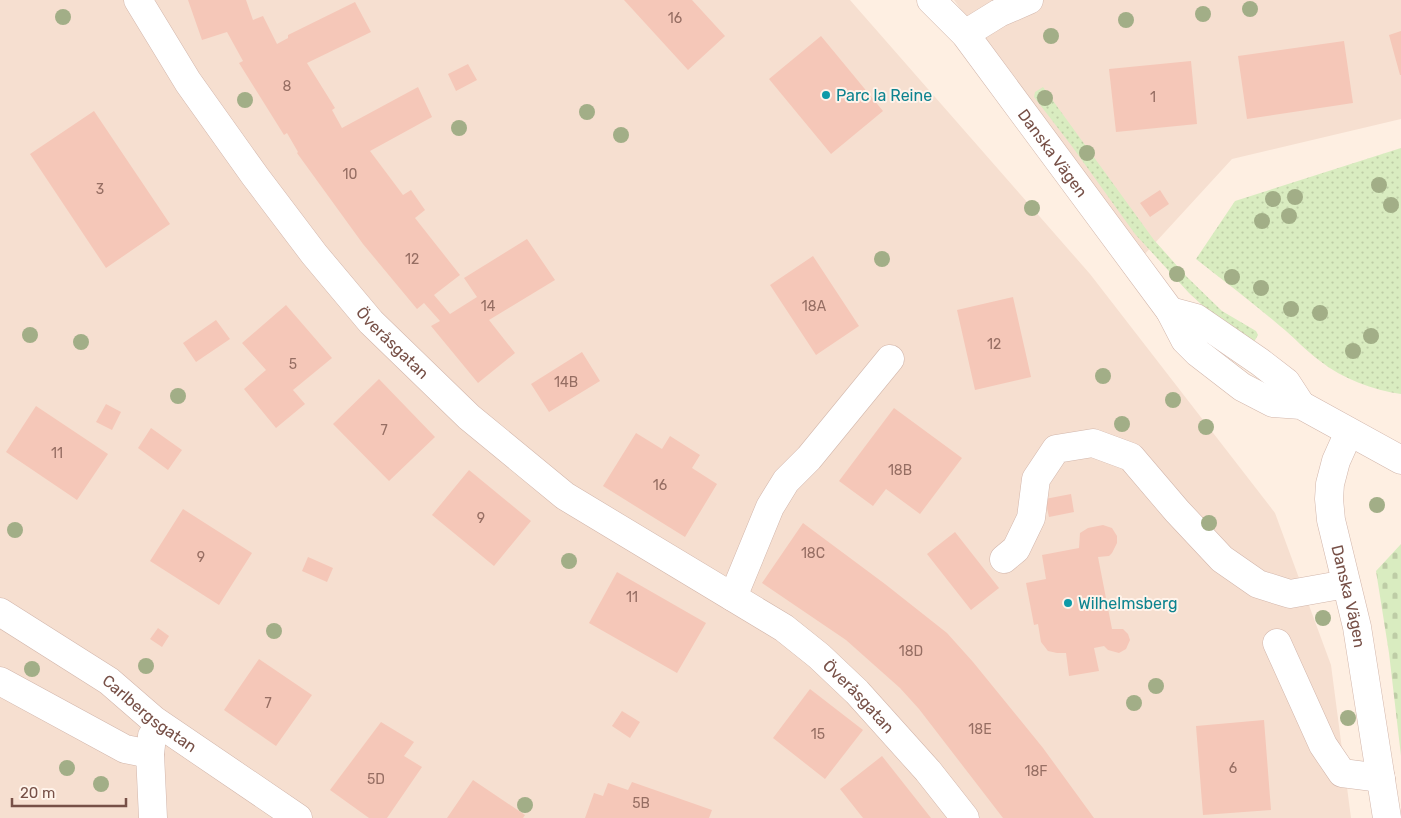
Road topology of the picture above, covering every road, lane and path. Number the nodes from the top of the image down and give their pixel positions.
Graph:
1 (138, 0) edge
2 (931, 0) edge
3 (1029, 0) edge
4 (965, 34) junction
5 (890, 359) dead end
6 (1349, 432) junction
7 (1401, 460) edge
8 (1004, 559) dead end
9 (1346, 584) junction
10 (733, 597) junction
11 (0, 612) edge
12 (1277, 643) dead end
13 (0, 681) edge
14 (154, 720) junction
15 (150, 754) junction
16 (1381, 778) junction
17 (153, 818) edge
18 (298, 818) edge
19 (965, 818) edge
20 (1388, 818) edge

1 - 10 street, Överåsgatan
2 - 4 street, Danska Vägen
3 - 4 street
4 - 6 street, Danska Vägen
5 - 10 street
6 - 7 street
6 - 9 street, Danska Vägen
8 - 9 street
9 - 16 street, Danska Vägen
10 - 19 street, Överåsgatan
11 - 14 street, Carlbergsgatan
12 - 16 street
13 - 15 street
14 - 15 street
14 - 18 street, Carlbergsgatan
15 - 17 street
16 - 20 street, Danska Vägen

